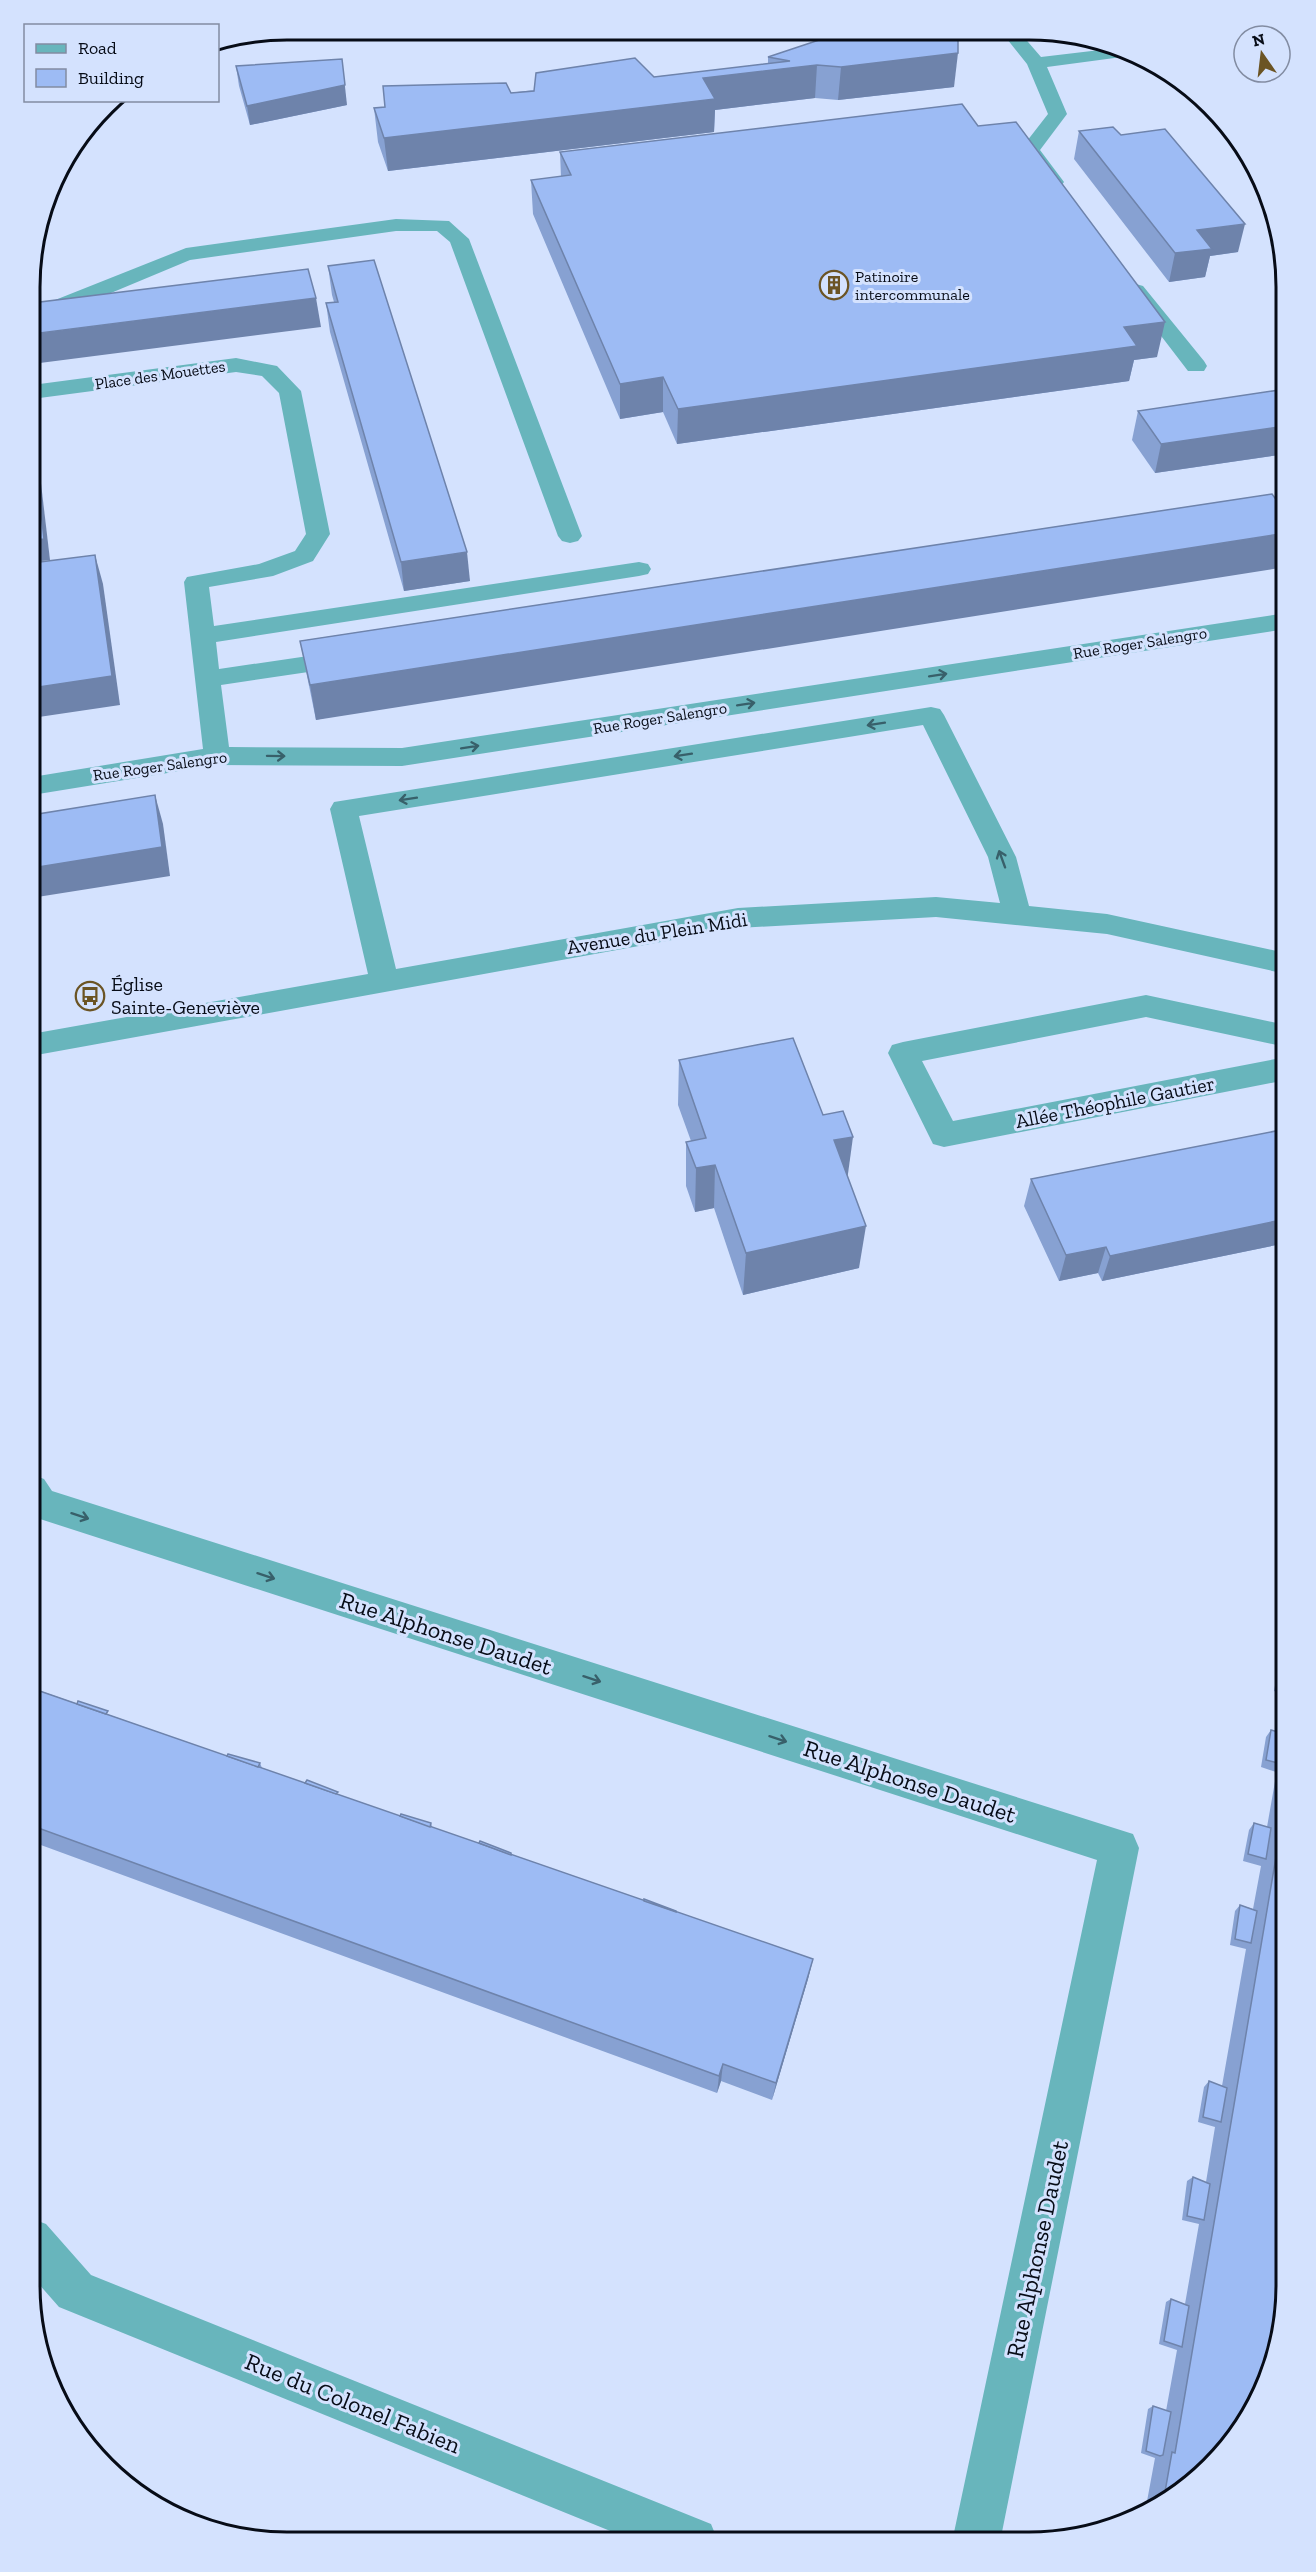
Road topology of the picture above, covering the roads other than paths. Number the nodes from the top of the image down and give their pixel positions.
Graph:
1 (1017, 40) edge
2 (1109, 54) edge
3 (1036, 63) junction
4 (1064, 195) edge
5 (1125, 276) edge
6 (40, 312) edge
7 (1196, 366) dead end
8 (40, 391) edge
9 (570, 536) dead end
10 (639, 569) dead end
11 (1276, 623) edge
12 (202, 636) junction
13 (373, 654) edge
14 (208, 679) junction
15 (217, 756) junction
16 (40, 785) edge
17 (1017, 915) junction
18 (1276, 962) edge
19 (384, 981) junction
20 (1276, 1034) edge
21 (40, 1043) edge
22 (1276, 1070) edge
23 (40, 1503) edge
24 (40, 2251) edge
25 (672, 2532) edge
26 (978, 2532) edge

1 - 3 street
2 - 3 street
3 - 4 street
5 - 7 street
6 - 9 street
8 - 12 street, Place des Mouettes
10 - 12 street
15 -> 11 street, Rue Roger Salengro
12 - 14 street, Place des Mouettes
13 - 14 street
14 - 15 street, Place des Mouettes
15 - 16 street, Rue Roger Salengro
17 - 18 street, Avenue du Plein Midi
17 - 19 street, Avenue du Plein Midi
17 -> 19 street
19 - 21 street, Avenue du Plein Midi
20 - 22 street, Allée Théophile Gautier
23 -> 26 street, Rue Alphonse Daudet
24 - 25 street, Rue du Colonel Fabien

